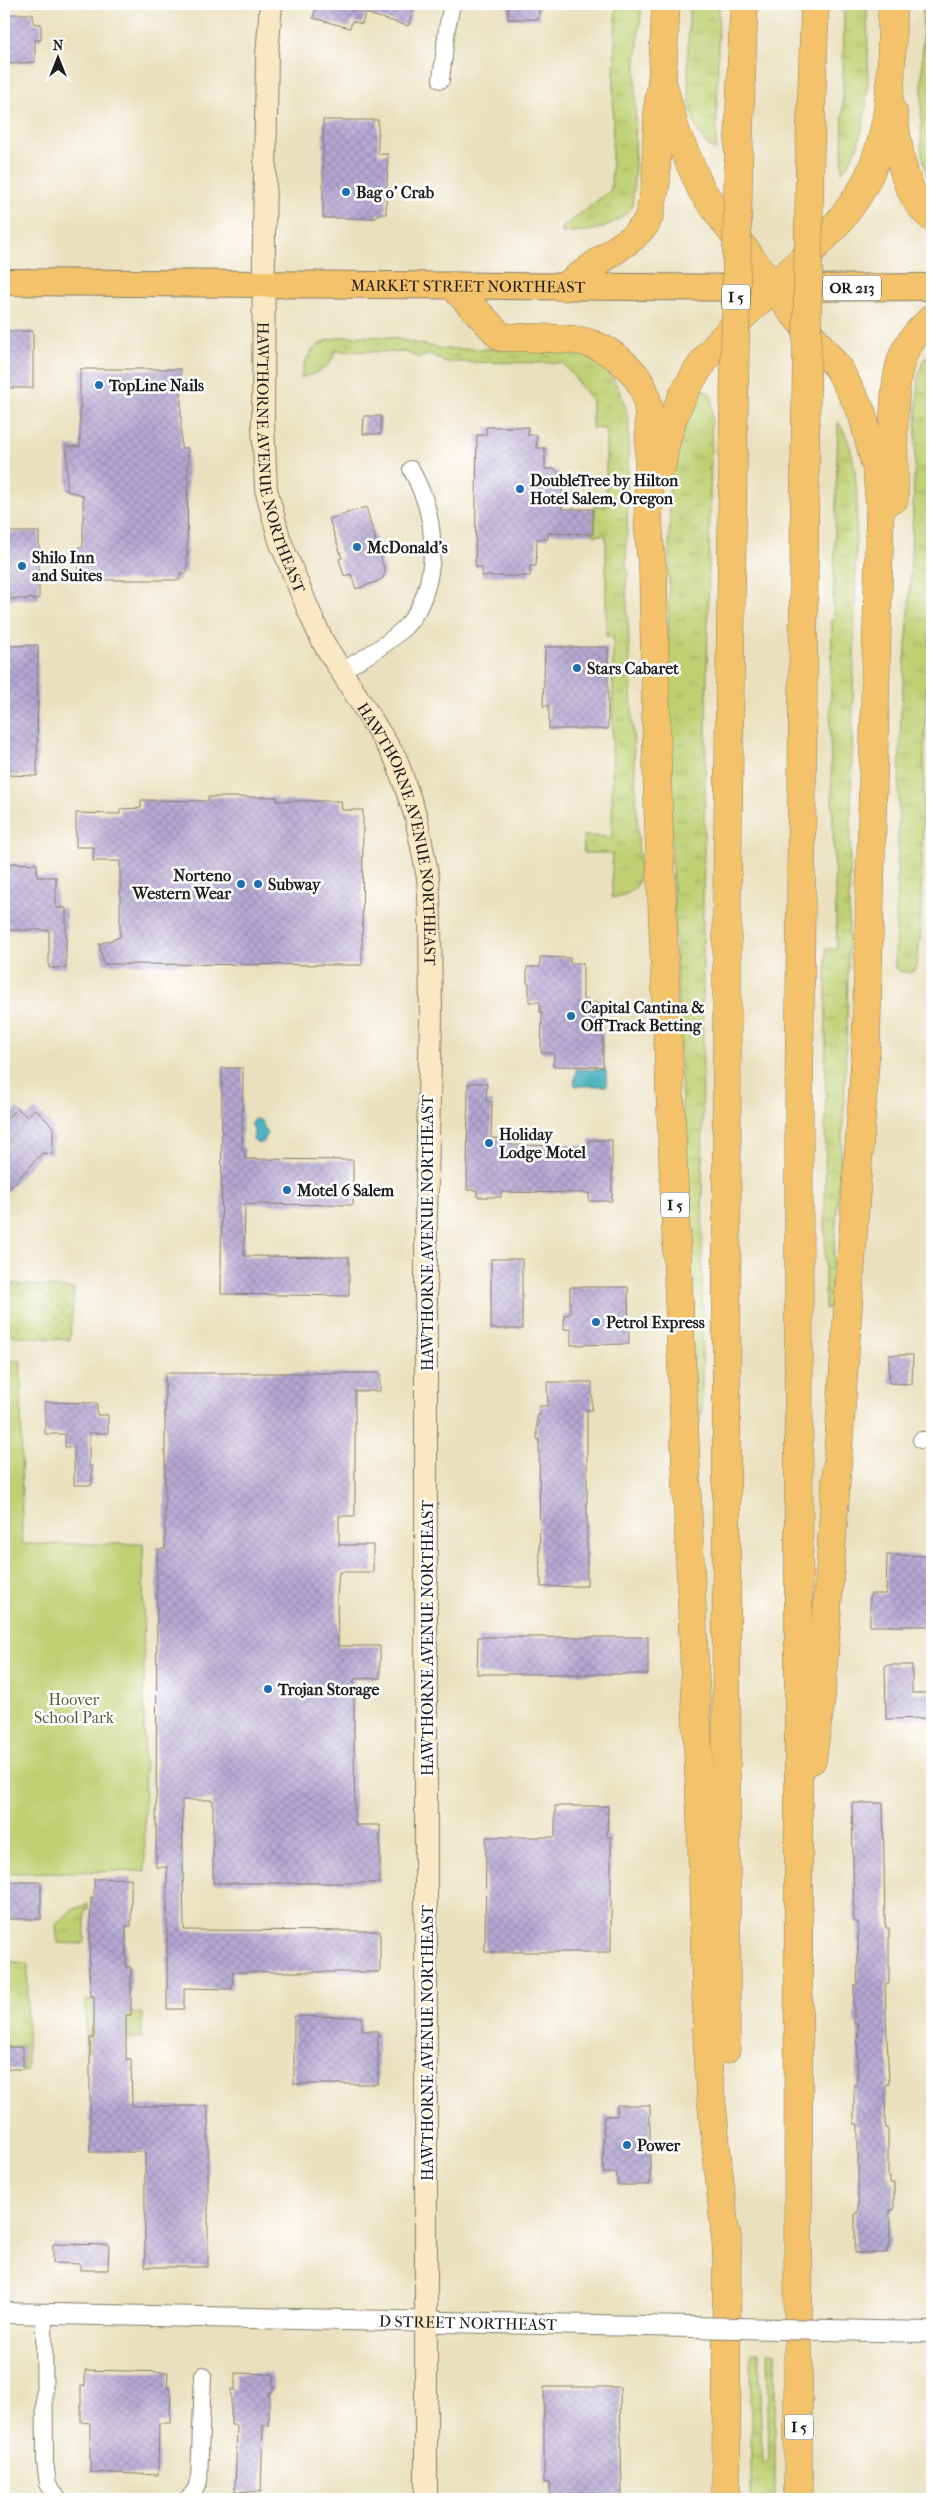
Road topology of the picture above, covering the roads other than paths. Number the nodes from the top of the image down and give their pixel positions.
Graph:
1 (271, 4) edge
2 (452, 4) edge
3 (666, 4) edge
4 (744, 4) edge
5 (814, 4) edge
6 (892, 4) edge
7 (441, 80) dead end
8 (662, 81) junction
9 (890, 91) junction
10 (932, 218) edge
11 (4, 282) edge
12 (263, 282) junction
13 (453, 286) junction
14 (564, 287) junction
15 (932, 287) edge
16 (773, 288) junction
17 (932, 318) edge
18 (412, 469) dead end
19 (653, 571) junction
20 (878, 589) junction
21 (342, 670) junction
22 (798, 1849) junction
23 (727, 2252) junction
24 (4, 2313) edge
25 (44, 2314) junction
26 (426, 2321) junction
27 (932, 2332) edge
28 (203, 2375) dead end
29 (59, 2499) edge
30 (187, 2499) edge
31 (426, 2499) edge
32 (726, 2499) edge
33 (798, 2499) edge

1 - 12 main road, HAWTHORNE AVENUE NORTHEAST
2 - 7 street
3 - 8 highway
4 - 23 highway, I 5, bridge
5 - 22 highway, I 5, bridge
6 - 9 highway, I 5
8 - 14 highway
8 - 16 highway
9 - 10 highway, I 5
9 - 16 highway, I 5
11 - 12 main road, MARKET STREET NORTHEAST
12 - 13 main road, MARKET STREET NORTHEAST
12 - 21 main road, HAWTHORNE AVENUE NORTHEAST
13 - 14 main road, MARKET STREET NORTHEAST
13 - 19 highway, I 5
14 - 16 main road, MARKET STREET NORTHEAST
15 - 16 main road, MARKET STREET NORTHEAST / OR 213
16 - 19 highway, I 5
16 - 20 highway
17 - 20 highway
18 - 21 street
19 - 23 highway, I 5
20 - 22 highway
21 - 26 main road, HAWTHORNE AVENUE NORTHEAST
22 - 33 highway, I 5
23 - 32 highway, I 5
24 - 25 street, D STREET NORTHEAST
25 - 26 street, D STREET NORTHEAST
25 - 29 street
26 - 27 street, D STREET NORTHEAST, bridge
26 - 31 main road, HAWTHORNE AVENUE NORTHEAST
28 - 30 street

